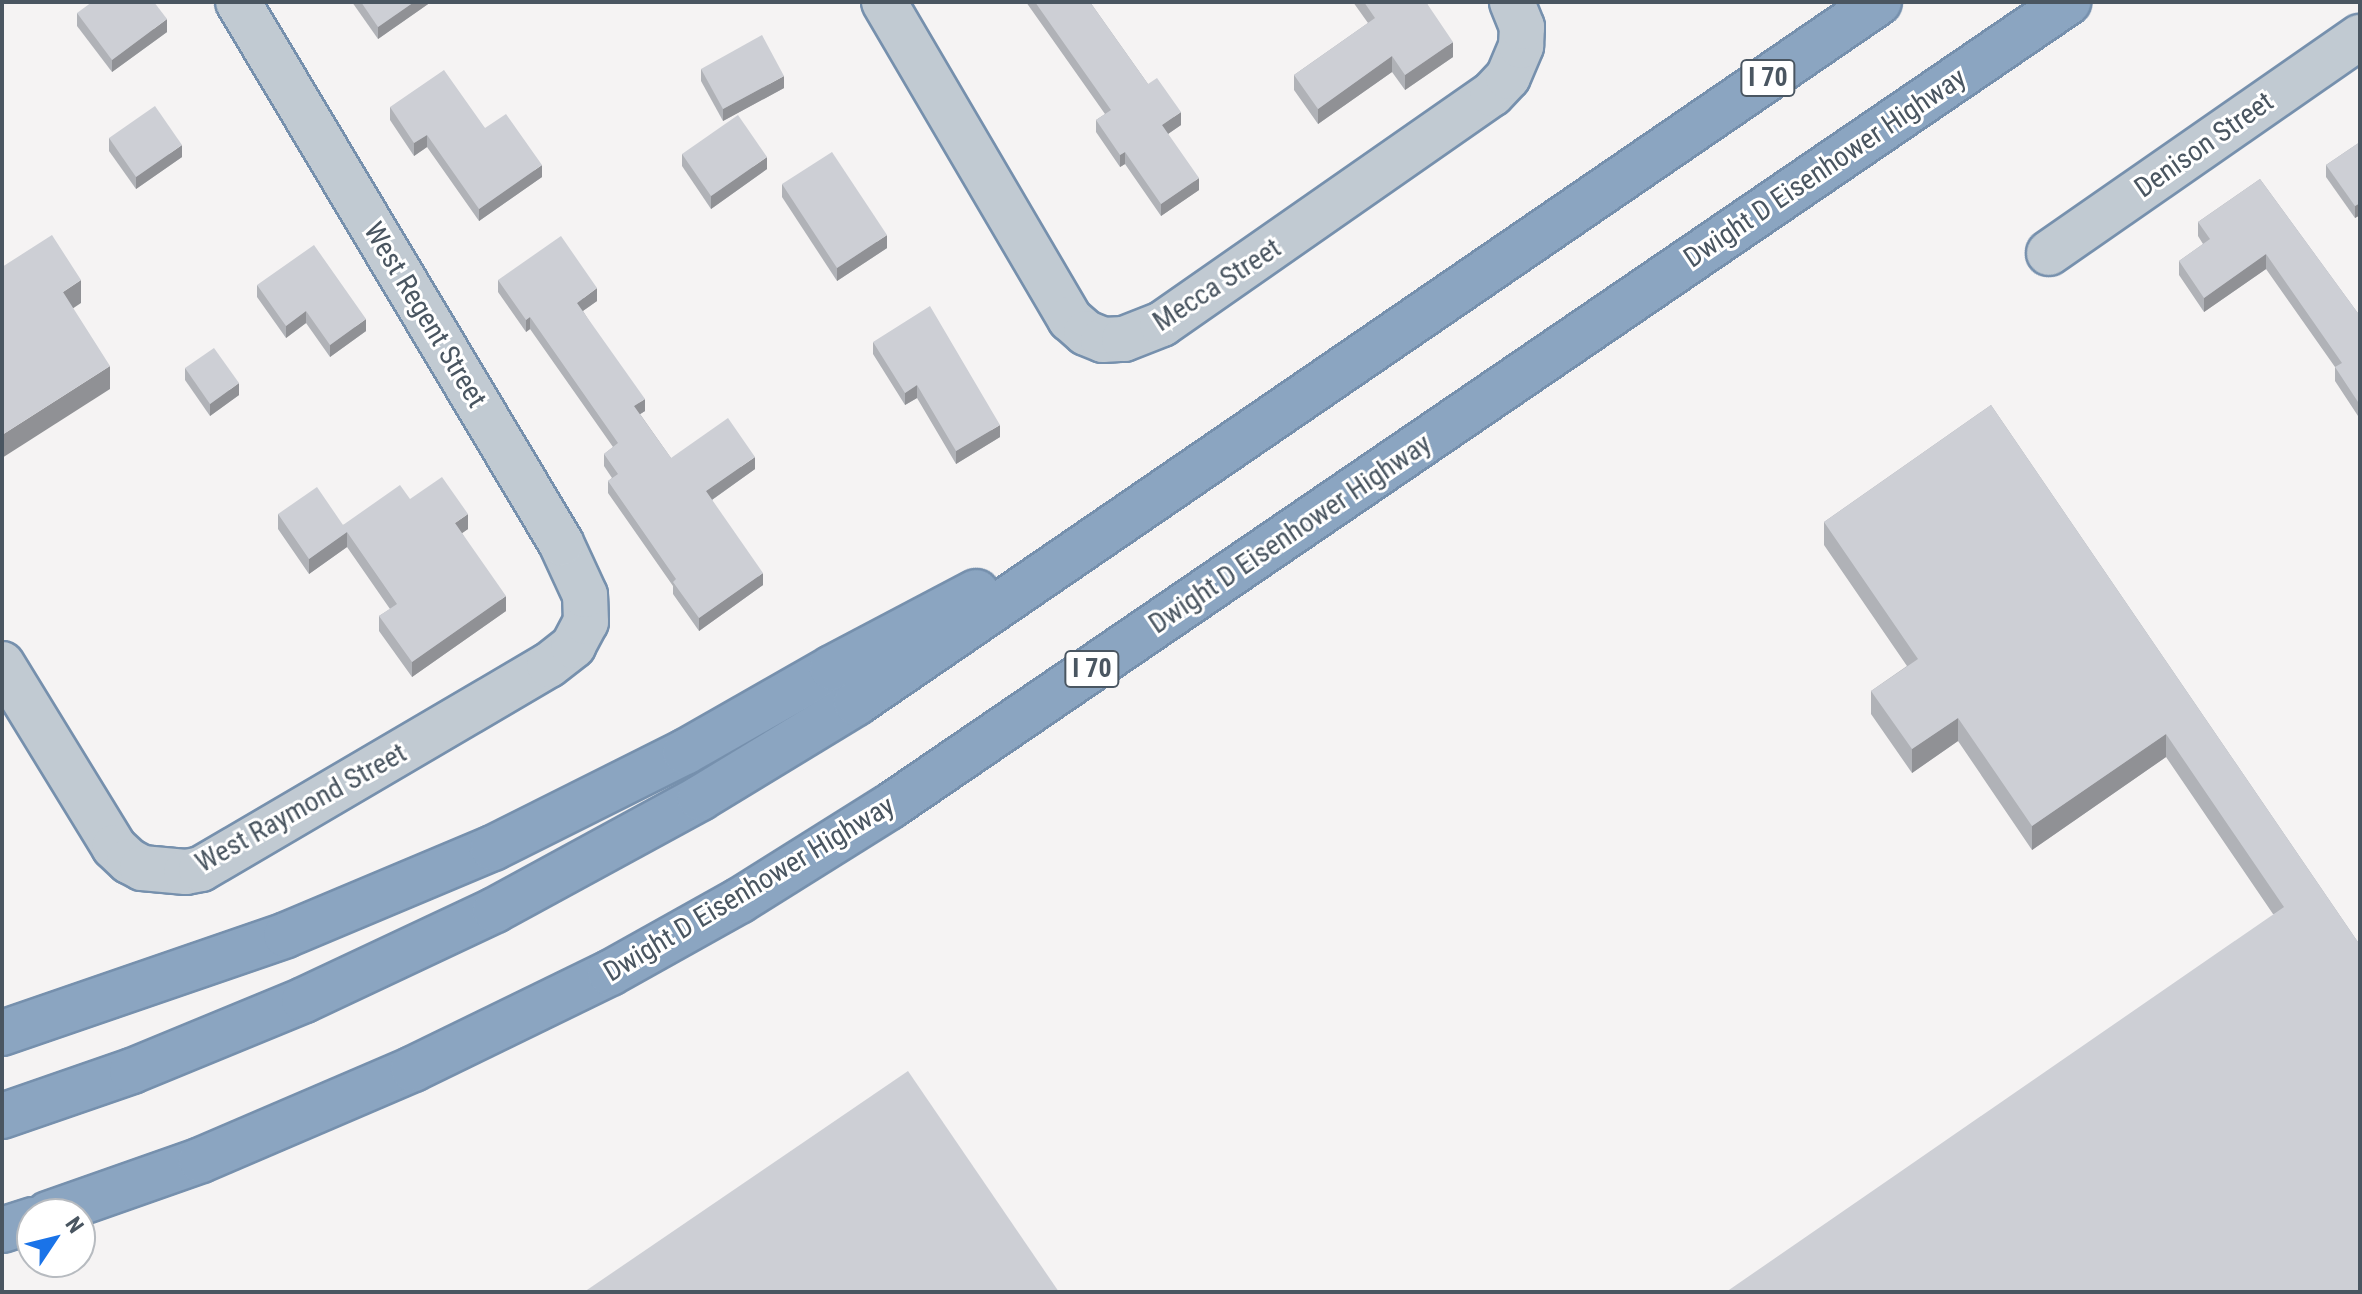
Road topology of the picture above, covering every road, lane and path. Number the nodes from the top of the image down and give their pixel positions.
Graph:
1 (238, 2) edge
2 (884, 2) edge
3 (1512, 2) edge
4 (1879, 2) edge
5 (2068, 2) edge
6 (2360, 37) edge
7 (2049, 253) dead end
8 (1159, 496) junction
9 (580, 635) joint
10 (2, 664) edge
11 (2, 1033) edge
12 (2, 1116) edge
13 (93, 1198) edge

1 - 9 street, West Regent Street
2 - 3 street, Mecca Street
4 - 8 highway, I 70
5 - 13 highway, Dwight D Eisenhower Highway / I 70
6 - 7 street, Denison Street
8 - 11 highway
8 - 12 highway, I 70
9 - 10 street, West Raymond Street

